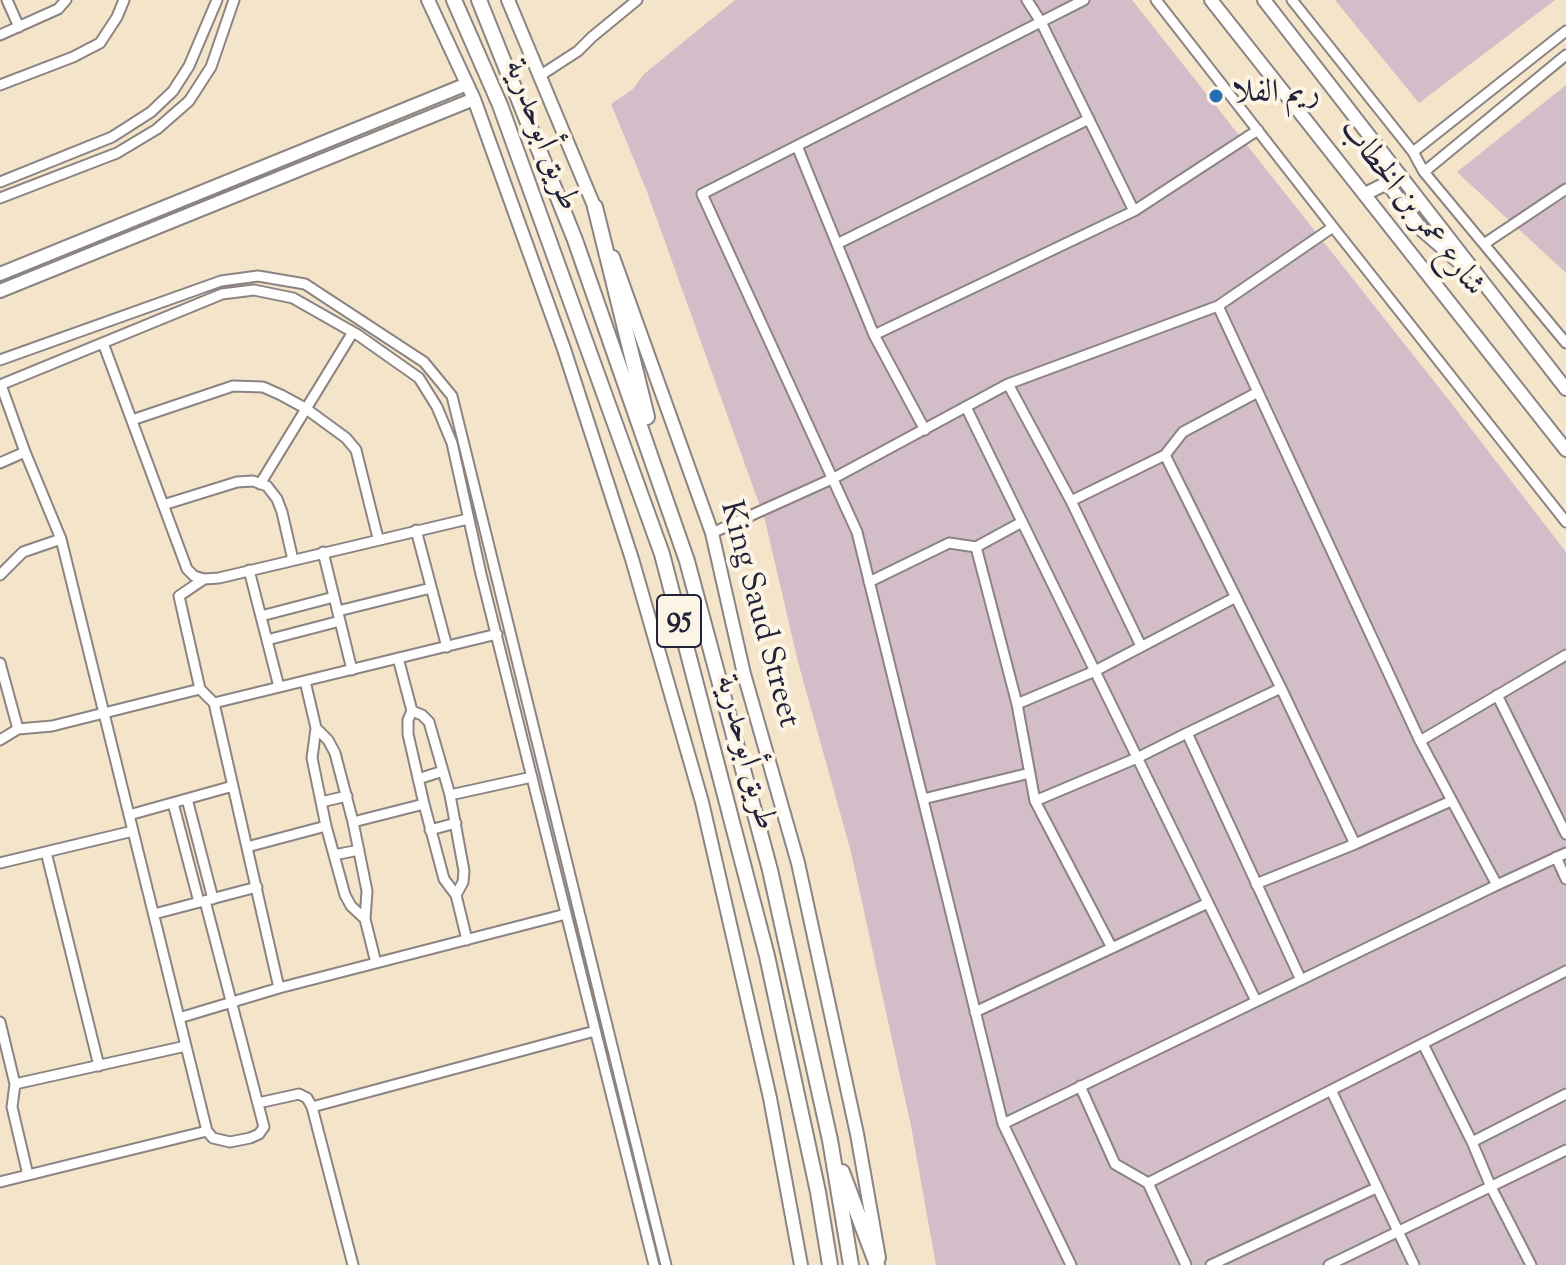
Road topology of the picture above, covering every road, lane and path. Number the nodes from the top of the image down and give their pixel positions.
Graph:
1 (7, 0) edge
2 (66, 0) edge
3 (124, 0) edge
4 (217, 0) edge
5 (234, 0) edge
6 (428, 0) edge
7 (454, 0) edge
8 (479, 0) edge
9 (508, 0) edge
10 (637, 0) edge
11 (1027, 0) edge
12 (1084, 0) edge
13 (1156, 0) edge
14 (1264, 0) edge
15 (1292, 0) edge
16 (1214, 3) edge
17 (1041, 22) junction
18 (19, 27) junction
19 (1566, 31) edge
20 (0, 35) edge
21 (1566, 55) edge
22 (541, 75) junction
23 (467, 84) junction
24 (0, 85) edge
25 (474, 99) junction
26 (1089, 119) junction
27 (1258, 130) junction
28 (797, 146) junction
29 (1413, 152) junction
30 (1424, 172) junction
31 (0, 182) edge
32 (1566, 189) edge
33 (1365, 194) junction
34 (0, 198) edge
35 (595, 207) junction
36 (1134, 211) junction
37 (1333, 227) junction
38 (837, 244) junction
39 (1484, 244) junction
40 (0, 274) edge
41 (0, 291) edge
42 (1491, 291) junction
43 (1218, 306) junction
44 (353, 332) junction
45 (874, 335) junction
46 (103, 343) junction
47 (1566, 343) edge
48 (0, 360) edge
49 (1008, 384) junction
50 (0, 385) edge
51 (1566, 389) edge
52 (1258, 392) junction
53 (966, 407) junction
54 (305, 408) junction
55 (132, 420) junction
56 (925, 430) junction
57 (1566, 450) edge
58 (25, 452) junction
59 (1165, 455) junction
60 (0, 463) edge
61 (834, 478) junction
62 (260, 484) junction
63 (665, 491) junction
64 (1071, 501) junction
65 (163, 505) junction
66 (468, 519) junction
67 (1022, 522) junction
68 (1566, 522) edge
69 (416, 530) junction
70 (712, 533) junction
71 (378, 538) junction
72 (61, 539) junction
73 (976, 547) junction
74 (323, 552) junction
75 (293, 560) junction
76 (249, 570) junction
77 (0, 575) edge
78 (204, 579) junction
79 (869, 582) junction
80 (431, 588) junction
81 (334, 597) junction
82 (1236, 597) junction
83 (261, 616) junction
84 (339, 616) junction
85 (497, 634) junction
86 (267, 640) junction
87 (1141, 646) junction
88 (447, 647) junction
89 (1566, 655) edge
90 (398, 658) junction
91 (0, 663) edge
92 (352, 670) junction
93 (1095, 671) junction
94 (305, 681) junction
95 (279, 687) junction
96 (1281, 688) junction
97 (200, 689) junction
98 (1497, 695) junction
99 (214, 703) junction
100 (1017, 704) junction
101 (412, 711) junction
102 (104, 712) junction
103 (316, 728) junction
104 (18, 729) junction
105 (1187, 733) junction
106 (0, 740) edge
107 (1420, 741) junction
108 (1137, 758) junction
109 (443, 771) junction
110 (1030, 773) junction
111 (532, 777) junction
112 (418, 779) junction
113 (233, 786) junction
114 (450, 795) junction
115 (347, 796) junction
116 (187, 799) junction
117 (923, 799) junction
118 (1035, 801) junction
119 (1451, 801) junction
120 (321, 802) junction
121 (173, 803) junction
122 (424, 804) junction
123 (129, 815) junction
124 (353, 822) junction
125 (456, 823) junction
126 (326, 826) junction
127 (430, 830) junction
128 (133, 831) junction
129 (1566, 834) edge
130 (1355, 844) junction
131 (247, 847) junction
132 (359, 850) junction
133 (46, 852) junction
134 (1566, 853) edge
135 (334, 855) junction
136 (1556, 857) junction
137 (0, 863) edge
138 (1566, 879) edge
139 (1256, 884) junction
140 (1497, 885) junction
141 (257, 887) junction
142 (456, 895) junction
143 (206, 900) junction
144 (1208, 903) junction
145 (154, 914) junction
146 (566, 914) junction
147 (365, 919) junction
148 (467, 940) junction
149 (1112, 948) junction
150 (376, 963) junction
151 (1566, 971) edge
152 (1301, 980) junction
153 (279, 988) junction
154 (1256, 1001) junction
155 (231, 1002) junction
156 (975, 1012) junction
157 (179, 1018) junction
158 (0, 1022) edge
159 (595, 1031) junction
160 (1423, 1044) junction
161 (186, 1046) junction
162 (99, 1066) junction
163 (15, 1084) junction
164 (1080, 1086) junction
165 (1331, 1090) junction
166 (1566, 1094) edge
167 (258, 1103) junction
168 (312, 1107) junction
169 (1003, 1124) junction
170 (207, 1131) junction
171 (830, 1140) junction
172 (1472, 1142) junction
173 (1566, 1150) edge
174 (28, 1175) junction
175 (0, 1182) edge
176 (1148, 1183) junction
177 (1491, 1187) junction
178 (1376, 1188) junction
179 (1397, 1232) junction
180 (353, 1265) edge
181 (654, 1265) edge
182 (666, 1265) edge
183 (801, 1265) edge
184 (830, 1265) edge
185 (851, 1265) edge
186 (879, 1265) edge
187 (1071, 1265) edge
188 (1186, 1265) edge
189 (1211, 1265) edge
190 (1329, 1265) edge
191 (1414, 1265) edge
192 (1531, 1265) edge

1 - 18 street
2 - 18 street
3 - 24 street
4 - 31 street
5 - 34 street
6 - 23 main road
7 - 184 highway, طريق أبوحدرية / 95
8 - 63 highway, طريق أبوحدرية / 95
9 - 22 main road, King Saud Street
10 - 22 street
11 - 17 street
12 - 17 street
13 - 27 street
14 - 42 main road, شارع عمر بن الخطاب
15 - 29 street
16 - 33 main road, شارع عمر بن الخطاب
17 - 26 street
17 - 28 street
18 - 20 street
19 - 29 street
21 - 30 street
22 - 35 main road, King Saud Street
23 - 25 main road
23 - 40 main road
25 - 41 main road
25 - 183 main road
26 - 36 street
26 - 38 street
27 - 36 street
27 - 37 street
28 - 38 street
28 - 61 street
29 - 30 street
30 - 39 street
32 - 39 street
33 - 42 main road
33 - 57 main road, شارع عمر بن الخطاب
35 - 63 highway
35 - 70 main road, King Saud Street
36 - 45 street
37 - 43 street
37 - 68 street
38 - 45 street
39 - 47 street
42 - 51 main road, شارع عمر بن الخطاب
43 - 49 street
43 - 52 street
44 - 46 street
44 - 54 street
44 - 66 street
45 - 56 street
46 - 50 street
46 - 55 street
48 - 182 street
49 - 53 street
49 - 64 street
50 - 58 street
52 - 59 street
52 - 107 street
53 - 56 street
53 - 67 street
54 - 55 street
54 - 62 street
54 - 71 street
55 - 65 street
56 - 61 street
58 - 60 street
58 - 72 street
59 - 64 street
59 - 82 street
61 - 70 street
61 - 79 street
62 - 65 street
62 - 75 street
63 - 171 highway, طريق أبوحدرية / 95
64 - 87 street
65 - 78 street
66 - 69 street
66 - 85 street
67 - 73 street
67 - 93 street
69 - 71 street
69 - 80 street
70 - 186 main road, King Saud Street
71 - 74 street
72 - 77 street
72 - 102 street
73 - 79 street
73 - 100 street
74 - 75 street
74 - 81 street
75 - 76 street
76 - 78 street
76 - 83 street
78 - 97 street
79 - 117 street
80 - 84 street
80 - 88 street
81 - 83 street
81 - 84 street
82 - 87 street
82 - 96 street
83 - 86 street
84 - 86 street
84 - 92 street
85 - 88 street
85 - 111 street
86 - 95 street
87 - 93 street
88 - 90 street
89 - 98 street
90 - 92 street
90 - 101 street
91 - 104 street
92 - 94 street
93 - 100 street
93 - 108 street
94 - 95 street
94 - 103 street
95 - 99 street
96 - 105 street
96 - 130 street
97 - 99 street
97 - 102 street
98 - 107 street
98 - 129 street
99 - 113 street
100 - 110 street
101 - 109 street
101 - 112 street
102 - 104 street
102 - 123 street
103 - 115 street
103 - 120 street
104 - 106 street
105 - 108 street
105 - 139 street
107 - 119 street
108 - 118 street
108 - 144 street
109 - 112 street
109 - 114 street
110 - 117 street
110 - 118 street
111 - 114 street
111 - 146 street
112 - 122 street
113 - 116 street
113 - 131 street
114 - 125 street
115 - 120 street
115 - 124 street
116 - 121 street
116 - 143 street
117 - 156 street
118 - 149 street
119 - 130 street
119 - 140 street
120 - 126 street
121 - 123 street
121 - 143 street
122 - 124 street
122 - 127 street
123 - 128 street
124 - 132 street
125 - 127 street
125 - 142 street
126 - 131 street
126 - 135 street
127 - 142 street
128 - 133 street
128 - 145 street
130 - 139 street
131 - 141 street
132 - 135 street
132 - 147 street
133 - 137 street
133 - 162 street
134 - 136 street
135 - 147 street
136 - 138 street
136 - 140 street
139 - 152 street
140 - 152 street
141 - 143 street
141 - 153 street
142 - 148 street
143 - 145 street
143 - 155 street
144 - 149 street
144 - 154 street
145 - 157 street
146 - 148 street
146 - 159 street
147 - 150 street
148 - 150 street
149 - 156 street
150 - 153 street
151 - 160 street
152 - 154 street
153 - 155 street
154 - 164 street
155 - 157 street
155 - 167 street
156 - 169 street
157 - 161 street
158 - 163 street
159 - 168 street
159 - 181 street
160 - 165 street
160 - 172 street
161 - 162 street
161 - 170 street
162 - 163 street
163 - 174 street
164 - 169 street
164 - 176 street
165 - 176 street
165 - 178 street
166 - 172 street
167 - 168 street
167 - 170 street
168 - 180 street
169 - 187 street
170 - 174 street
171 - 185 highway, طريق أبوحدرية / 95
171 - 186 highway
172 - 177 street
173 - 177 street
174 - 175 street
176 - 188 street
177 - 179 street
177 - 192 street
178 - 179 street
178 - 189 street
179 - 190 street
179 - 191 street

